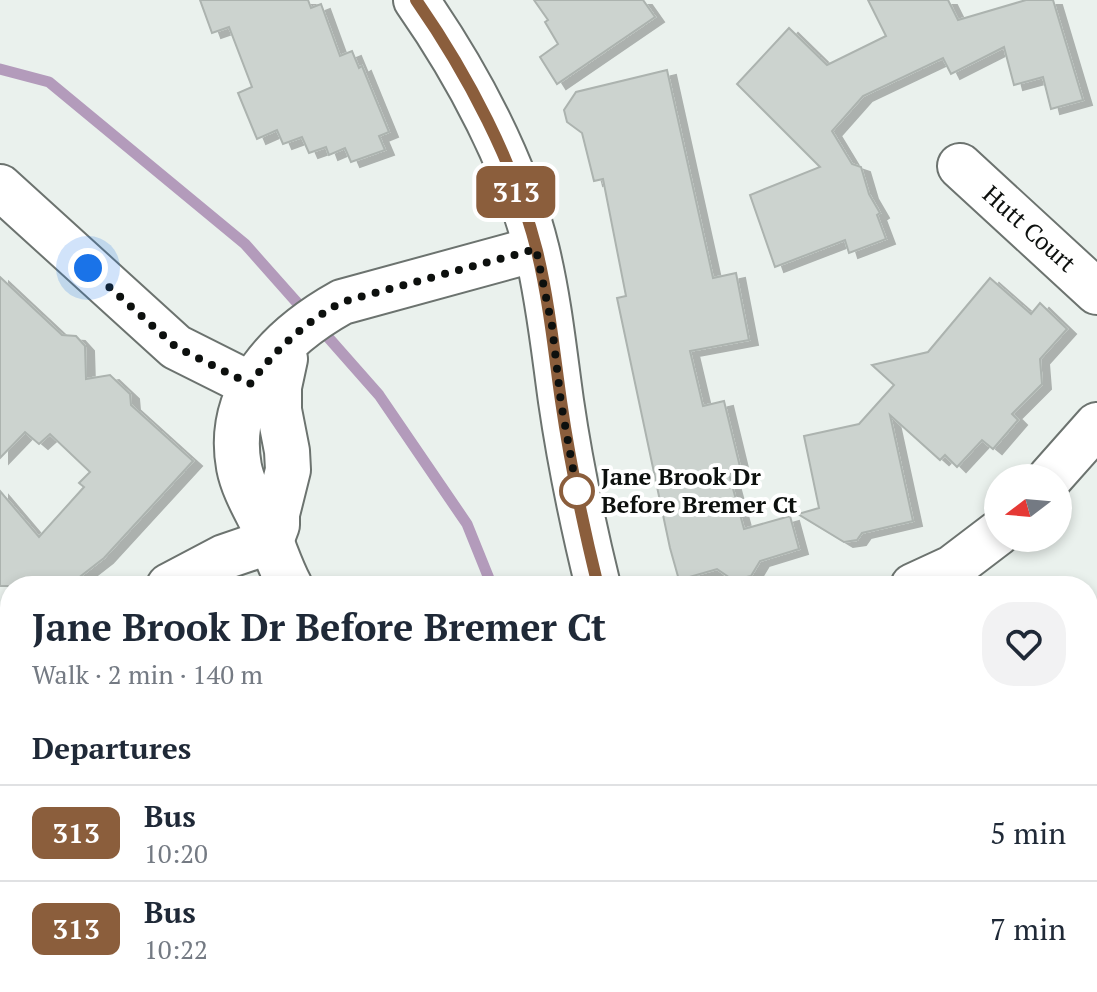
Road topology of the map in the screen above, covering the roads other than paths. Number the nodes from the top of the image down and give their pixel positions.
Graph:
1 (416, 0) edge
2 (960, 166) dead end
3 (0, 187) edge
4 (536, 249) junction
5 (1097, 292) edge
6 (265, 386) junction
7 (1097, 425) edge
8 (1062, 464) edge
9 (271, 541) junction
10 (984, 544) edge
11 (188, 576) edge
12 (285, 576) edge
13 (596, 576) edge
14 (935, 576) edge

1 - 4 street
2 - 5 street, Hutt Court
3 - 6 street
4 - 6 street
4 - 13 street
6 - 9 street
7 - 8 street
9 - 11 street
9 - 12 street
10 - 14 street

